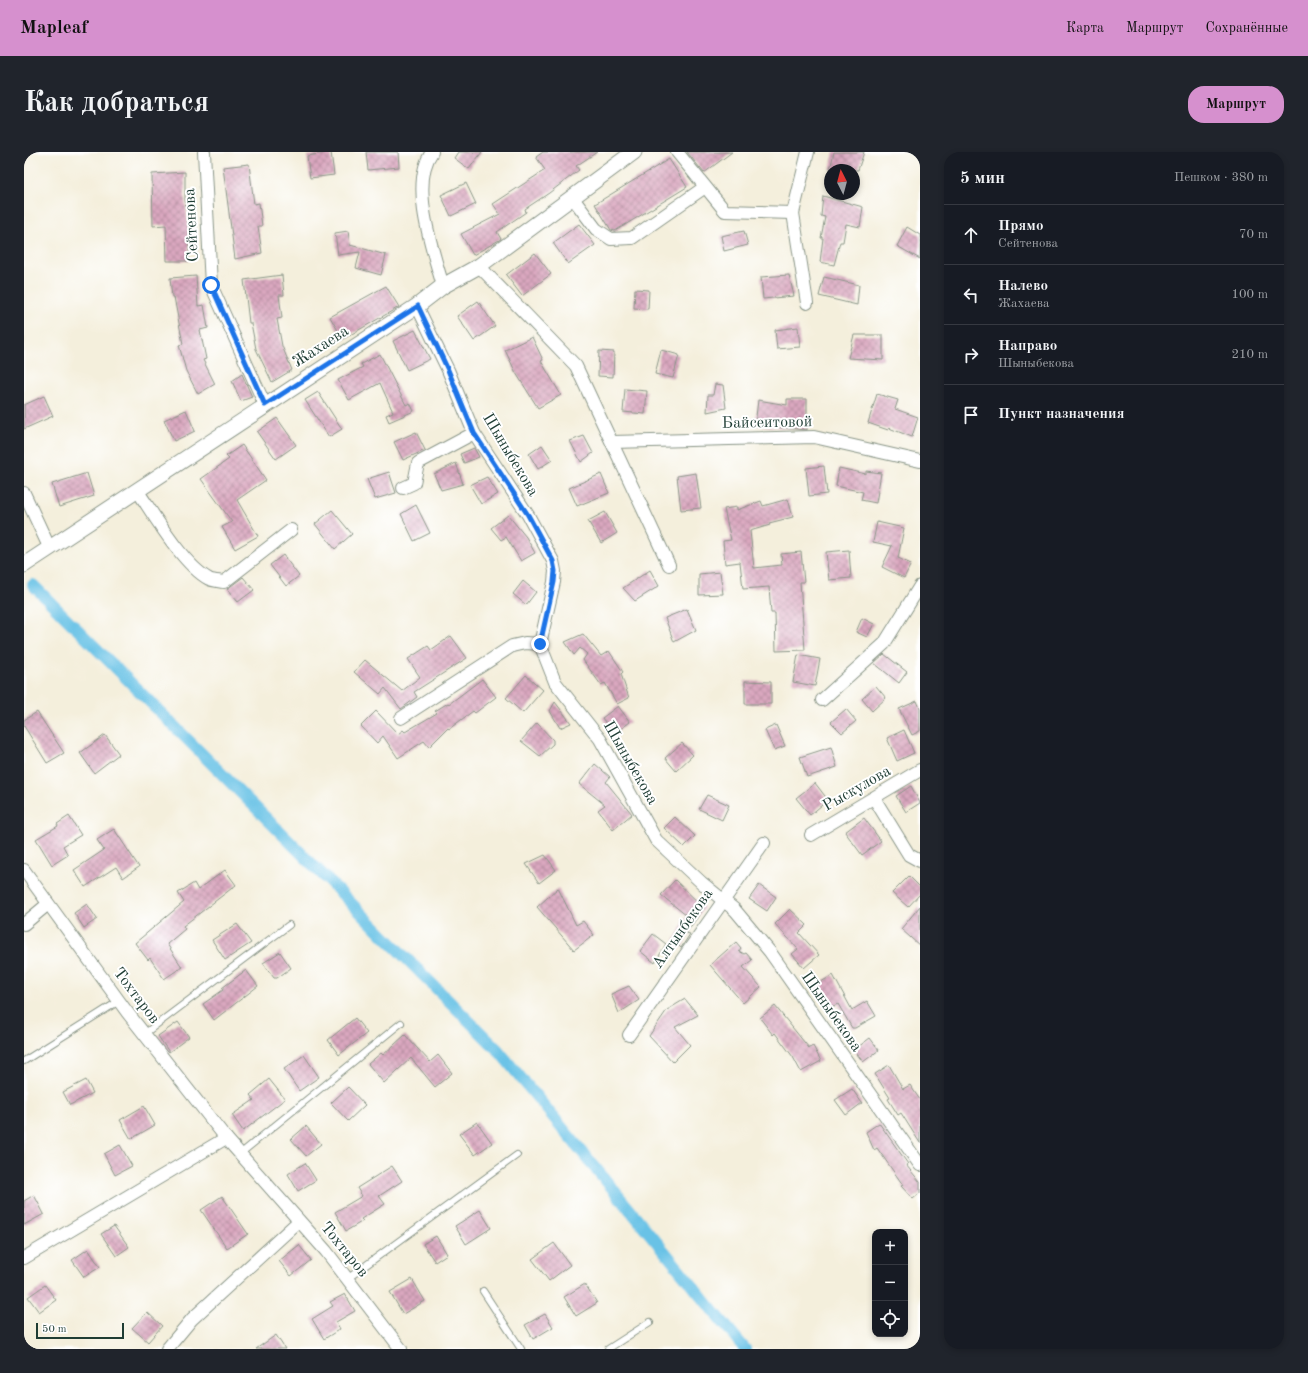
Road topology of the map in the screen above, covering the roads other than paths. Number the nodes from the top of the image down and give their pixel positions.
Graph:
1 (204, 152) edge
2 (432, 152) edge
3 (634, 152) edge
4 (677, 152) edge
5 (808, 152) edge
6 (705, 187) junction
7 (572, 196) junction
8 (794, 213) junction
9 (479, 266) junction
10 (443, 286) junction
11 (807, 303) dead end
12 (418, 306) junction
13 (265, 405) junction
14 (474, 433) junction
15 (612, 442) junction
16 (920, 461) edge
17 (403, 488) dead end
18 (137, 490) junction
19 (24, 493) edge
20 (291, 530) dead end
21 (48, 551) junction
22 (24, 565) edge
23 (669, 565) dead end
24 (920, 586) edge
25 (540, 644) junction
26 (822, 700) dead end
27 (401, 718) dead end
28 (920, 770) edge
29 (874, 798) junction
30 (810, 835) dead end
31 (764, 843) dead end
32 (920, 861) edge
33 (24, 870) edge
34 (723, 900) junction
35 (48, 904) junction
36 (24, 924) edge
37 (289, 926) dead end
38 (119, 1001) junction
39 (401, 1023) dead end
40 (144, 1034) junction
41 (629, 1035) dead end
42 (24, 1061) edge
43 (226, 1138) junction
44 (240, 1154) junction
45 (517, 1155) dead end
46 (920, 1165) edge
47 (299, 1221) junction
48 (24, 1258) edge
49 (347, 1279) junction
50 (483, 1291) dead end
51 (650, 1322) dead end
52 (167, 1349) edge
53 (401, 1349) edge
54 (521, 1349) edge
55 (608, 1349) edge

1 - 13 street, Сейтенова
2 - 10 street
3 - 7 street, Жахаева
4 - 6 street
5 - 8 street
6 - 7 street
6 - 8 street
7 - 9 street, Жахаева
8 - 11 street
9 - 10 street, Жахаева
9 - 15 street
10 - 12 street, Жахаева
12 - 13 street, Жахаева
12 - 14 street, Шыныбекова
13 - 18 street, Жахаева
14 - 17 street
14 - 25 street, Шыныбекова
15 - 16 street, Байсеитовой
15 - 23 street
18 - 20 street
18 - 21 street, Жахаева
19 - 21 street
21 - 22 street, Жахаева
24 - 26 street
25 - 27 street
25 - 34 street, Шыныбекова
28 - 29 street, Рыскулова
29 - 30 street, Рыскулова
29 - 32 street
31 - 34 street, Алтынбекова
33 - 35 street, Тохтаров
34 - 41 street, Алтынбекова
34 - 46 street, Шыныбекова
35 - 36 street
35 - 38 street, Тохтаров
37 - 40 lane
38 - 40 street, Тохтаров
38 - 42 lane
39 - 44 lane
40 - 43 street, Тохтаров
43 - 44 street, Тохтаров
43 - 48 street
44 - 47 street, Тохтаров
45 - 49 lane
47 - 49 street, Тохтаров
47 - 52 street
49 - 53 street, Тохтаров
50 - 54 lane
51 - 55 lane

